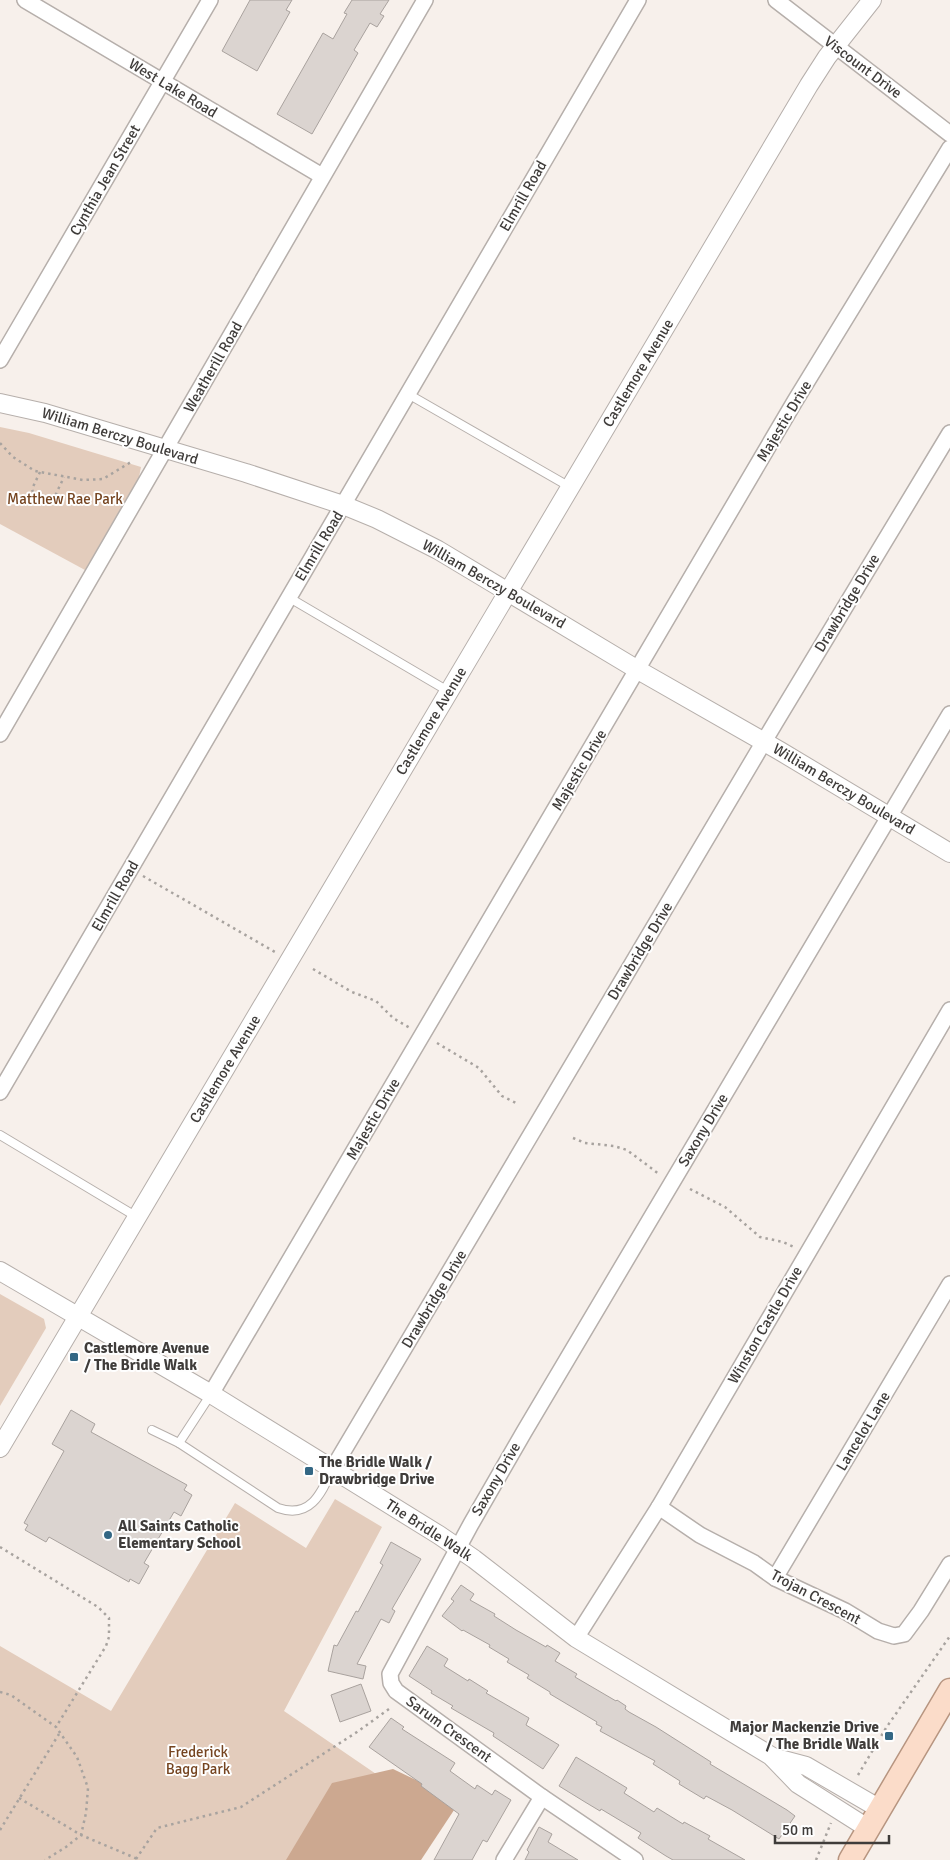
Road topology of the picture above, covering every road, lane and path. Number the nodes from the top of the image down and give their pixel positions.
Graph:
1 (25, 0) edge
2 (210, 0) edge
3 (425, 0) edge
4 (638, 0) edge
5 (776, 0) edge
6 (872, 0) edge
7 (835, 46) junction
8 (162, 82) junction
9 (950, 134) edge
10 (950, 148) edge
11 (322, 176) junction
12 (0, 360) edge
13 (408, 394) junction
14 (0, 402) edge
15 (950, 432) edge
16 (0, 443) edge
17 (166, 449) junction
18 (131, 462) dead end
19 (40, 472) junction
20 (64, 476) junction
21 (570, 487) junction
22 (343, 505) junction
23 (507, 592) junction
24 (288, 597) junction
25 (638, 670) junction
26 (448, 691) junction
27 (950, 714) edge
28 (0, 734) edge
29 (764, 742) junction
30 (889, 816) junction
31 (950, 854) edge
32 (140, 874) dead end
33 (278, 955) dead end
34 (312, 969) dead end
35 (950, 1010) edge
36 (412, 1029) dead end
37 (945, 1030) edge
38 (438, 1043) dead end
39 (0, 1092) edge
40 (516, 1103) dead end
41 (0, 1135) edge
42 (573, 1138) dead end
43 (663, 1176) dead end
44 (690, 1189) dead end
45 (137, 1217) junction
46 (806, 1254) junction
47 (0, 1271) edge
48 (950, 1284) edge
49 (78, 1316) junction
50 (211, 1394) junction
51 (152, 1430) dead end
52 (180, 1443) junction
53 (0, 1448) edge
54 (332, 1470) junction
55 (659, 1507) junction
56 (0, 1547) edge
57 (458, 1548) junction
58 (950, 1564) edge
59 (775, 1578) junction
60 (950, 1636) edge
61 (576, 1638) junction
62 (950, 1690) edge
63 (0, 1692) edge
64 (389, 1709) dead end
65 (56, 1727) junction
66 (59, 1734) junction
67 (771, 1756) junction
68 (858, 1775) dead end
69 (542, 1797) junction
70 (19, 1798) junction
71 (880, 1809) junction
72 (831, 1823) dead end
73 (869, 1829) junction
74 (0, 1830) edge
75 (80, 1835) junction
76 (138, 1859) edge
77 (45, 1860) edge
78 (504, 1860) edge
79 (635, 1860) edge
80 (816, 1860) edge
81 (850, 1860) edge

1 - 8 street, West Lake Road
2 - 8 street, Cynthia Jean Street
3 - 11 street, Weatherill Road
4 - 13 street, Elmrill Road
5 - 7 street, Viscount Drive
6 - 7 street, Castlemore Avenue
7 - 9 street, Viscount Drive
7 - 21 street, Castlemore Avenue
8 - 11 street, West Lake Road
8 - 12 street, Cynthia Jean Street
10 - 25 street, Majestic Drive
11 - 17 street, Weatherill Road
13 - 21 lane
13 - 22 street, Elmrill Road
14 - 17 street, William Berczy Boulevard
15 - 29 street, Drawbridge Drive
16 - 19 path
17 - 22 street, William Berczy Boulevard
17 - 28 street, Weatherill Road
18 - 20 path
19 - 20 path
19 - 20 path
21 - 23 street, Castlemore Avenue
22 - 23 street, William Berczy Boulevard
22 - 24 street, Elmrill Road
23 - 25 street, William Berczy Boulevard
23 - 26 street, Castlemore Avenue
24 - 26 lane
24 - 39 street, Elmrill Road
25 - 29 street, William Berczy Boulevard
25 - 50 street, Majestic Drive
26 - 45 street, Castlemore Avenue
27 - 30 street, Saxony Drive
29 - 30 street, William Berczy Boulevard
29 - 54 street, Drawbridge Drive
30 - 31 street, William Berczy Boulevard
30 - 57 street, Saxony Drive
32 - 33 path
34 - 36 path
35 - 37 street, Winston Castle Drive
37 - 46 street, Winston Castle Drive
38 - 40 path
41 - 45 lane
42 - 43 path
44 - 46 path
45 - 49 street, Castlemore Avenue
46 - 55 street, Winston Castle Drive
47 - 49 street, The Bridle Walk
48 - 59 street, Lancelot Lane
49 - 50 street, The Bridle Walk
49 - 53 street, Castlemore Avenue
50 - 52 lane
50 - 54 street, The Bridle Walk
51 - 52 lane
52 - 54 lane
54 - 57 street, The Bridle Walk
55 - 59 street, Trojan Crescent
55 - 61 street, Winston Castle Drive
56 - 65 path
57 - 61 street, The Bridle Walk
57 - 69 street, Sarum Crescent
58 - 59 street, Trojan Crescent
60 - 68 path
61 - 67 street, The Bridle Walk
62 - 71 main road
63 - 65 path
64 - 76 path
65 - 66 path
66 - 70 path
66 - 75 path
67 - 71 street, The Bridle Walk
67 - 73 street, The Bridle Walk
69 - 78 street
69 - 79 street, Sarum Crescent
70 - 74 path
70 - 75 path
71 - 73 main road
72 - 80 path
73 - 81 main road
75 - 76 path
75 - 77 path

